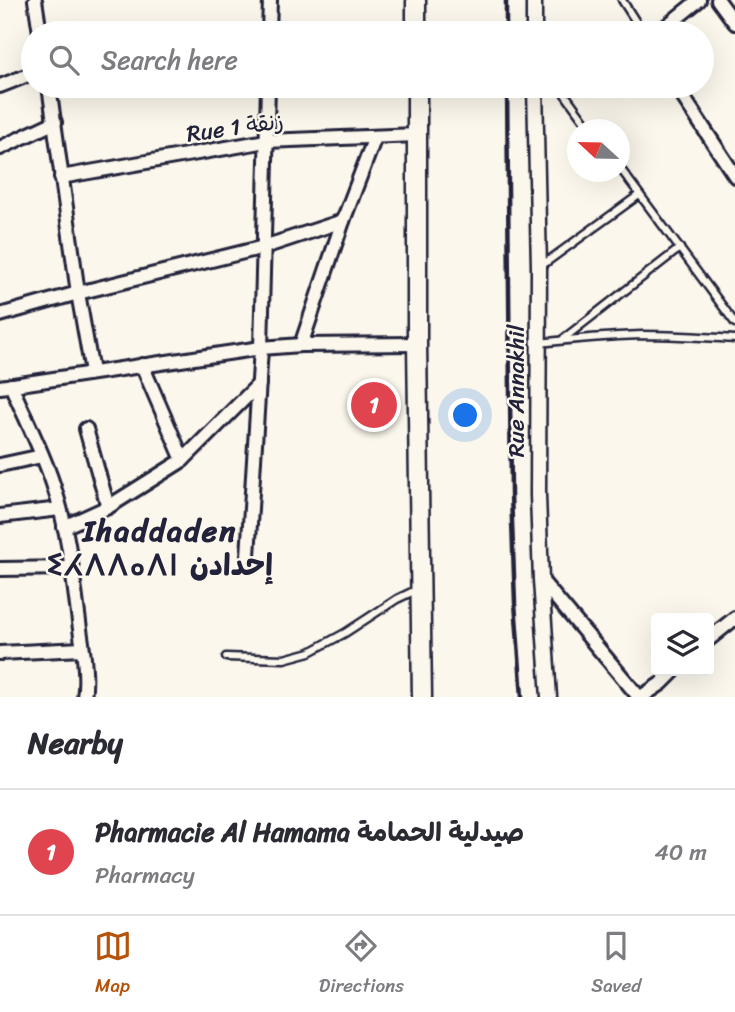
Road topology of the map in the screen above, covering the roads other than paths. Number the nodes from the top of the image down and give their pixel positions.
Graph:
1 (35, 0) edge
2 (270, 0) edge
3 (415, 0) edge
4 (534, 0) edge
5 (622, 0) edge
6 (699, 0) edge
7 (718, 0) edge
8 (38, 21) edge
9 (269, 21) edge
10 (416, 21) edge
11 (534, 21) edge
12 (635, 21) edge
13 (673, 21) edge
14 (735, 23) edge
15 (21, 78) edge
16 (0, 86) edge
17 (51, 98) edge
18 (268, 98) edge
19 (416, 98) edge
20 (535, 98) edge
21 (568, 98) edge
22 (684, 98) edge
23 (583, 119) edge
24 (55, 122) junction
25 (417, 135) junction
26 (375, 136) junction
27 (266, 141) junction
28 (0, 148) edge
29 (734, 172) edge
30 (61, 177) junction
31 (630, 182) edge
32 (639, 195) junction
33 (343, 221) junction
34 (264, 247) junction
35 (680, 248) junction
36 (539, 268) junction
37 (78, 293) junction
38 (0, 315) edge
39 (735, 323) edge
40 (735, 339) edge
41 (561, 341) junction
42 (539, 343) junction
43 (417, 344) junction
44 (301, 345) junction
45 (261, 348) junction
46 (142, 365) junction
47 (92, 372) junction
48 (259, 384) junction
49 (5, 386) edge
50 (86, 429) dead end
51 (42, 456) junction
52 (183, 460) junction
53 (0, 465) edge
54 (107, 507) junction
55 (60, 509) junction
56 (0, 516) edge
57 (64, 527) junction
58 (248, 556) dead end
59 (72, 568) junction
60 (0, 569) edge
61 (541, 580) junction
62 (420, 588) junction
63 (735, 618) edge
64 (714, 635) edge
65 (82, 649) junction
66 (0, 653) edge
67 (226, 657) dead end
68 (669, 676) edge
69 (84, 697) edge
70 (422, 697) edge
71 (549, 697) edge
72 (640, 697) edge

1 - 8 street
2 - 9 street
3 - 10 main road
4 - 11 street
5 - 12 lane
6 - 13 street
7 - 14 street
15 - 16 street
17 - 24 street
18 - 27 street
19 - 25 main road
20 - 36 street, Rue Annakhil
21 - 23 lane
22 - 29 street
24 - 28 street
24 - 30 street
25 - 26 street, Rue 1 زنقة
25 - 43 main road
26 - 27 street, Rue 1 زنقة
26 - 33 street
27 - 30 street, Rue 1 زنقة
27 - 34 street
30 - 37 street
31 - 32 lane
32 - 35 lane
32 - 36 lane
33 - 34 street
33 - 44 street
34 - 37 street
34 - 45 street
35 - 39 lane
35 - 41 lane
36 - 42 street, Rue Annakhil
37 - 38 street
37 - 47 street
40 - 41 lane
41 - 42 lane
42 - 61 street, Rue Annakhil
43 - 44 street
43 - 62 main road
44 - 45 street
45 - 46 street
45 - 48 street
46 - 47 street
46 - 52 street
47 - 49 street
48 - 52 street
48 - 58 street
49 - 51 street
50 - 54 street
51 - 53 street
51 - 55 street
52 - 54 street
54 - 57 street
55 - 56 street
55 - 57 street
57 - 59 street
59 - 60 street
59 - 65 street
61 - 71 street, Rue Annakhil
61 - 72 street
62 - 67 lane
62 - 70 main road
63 - 64 street
65 - 66 street
65 - 69 street
68 - 72 street

